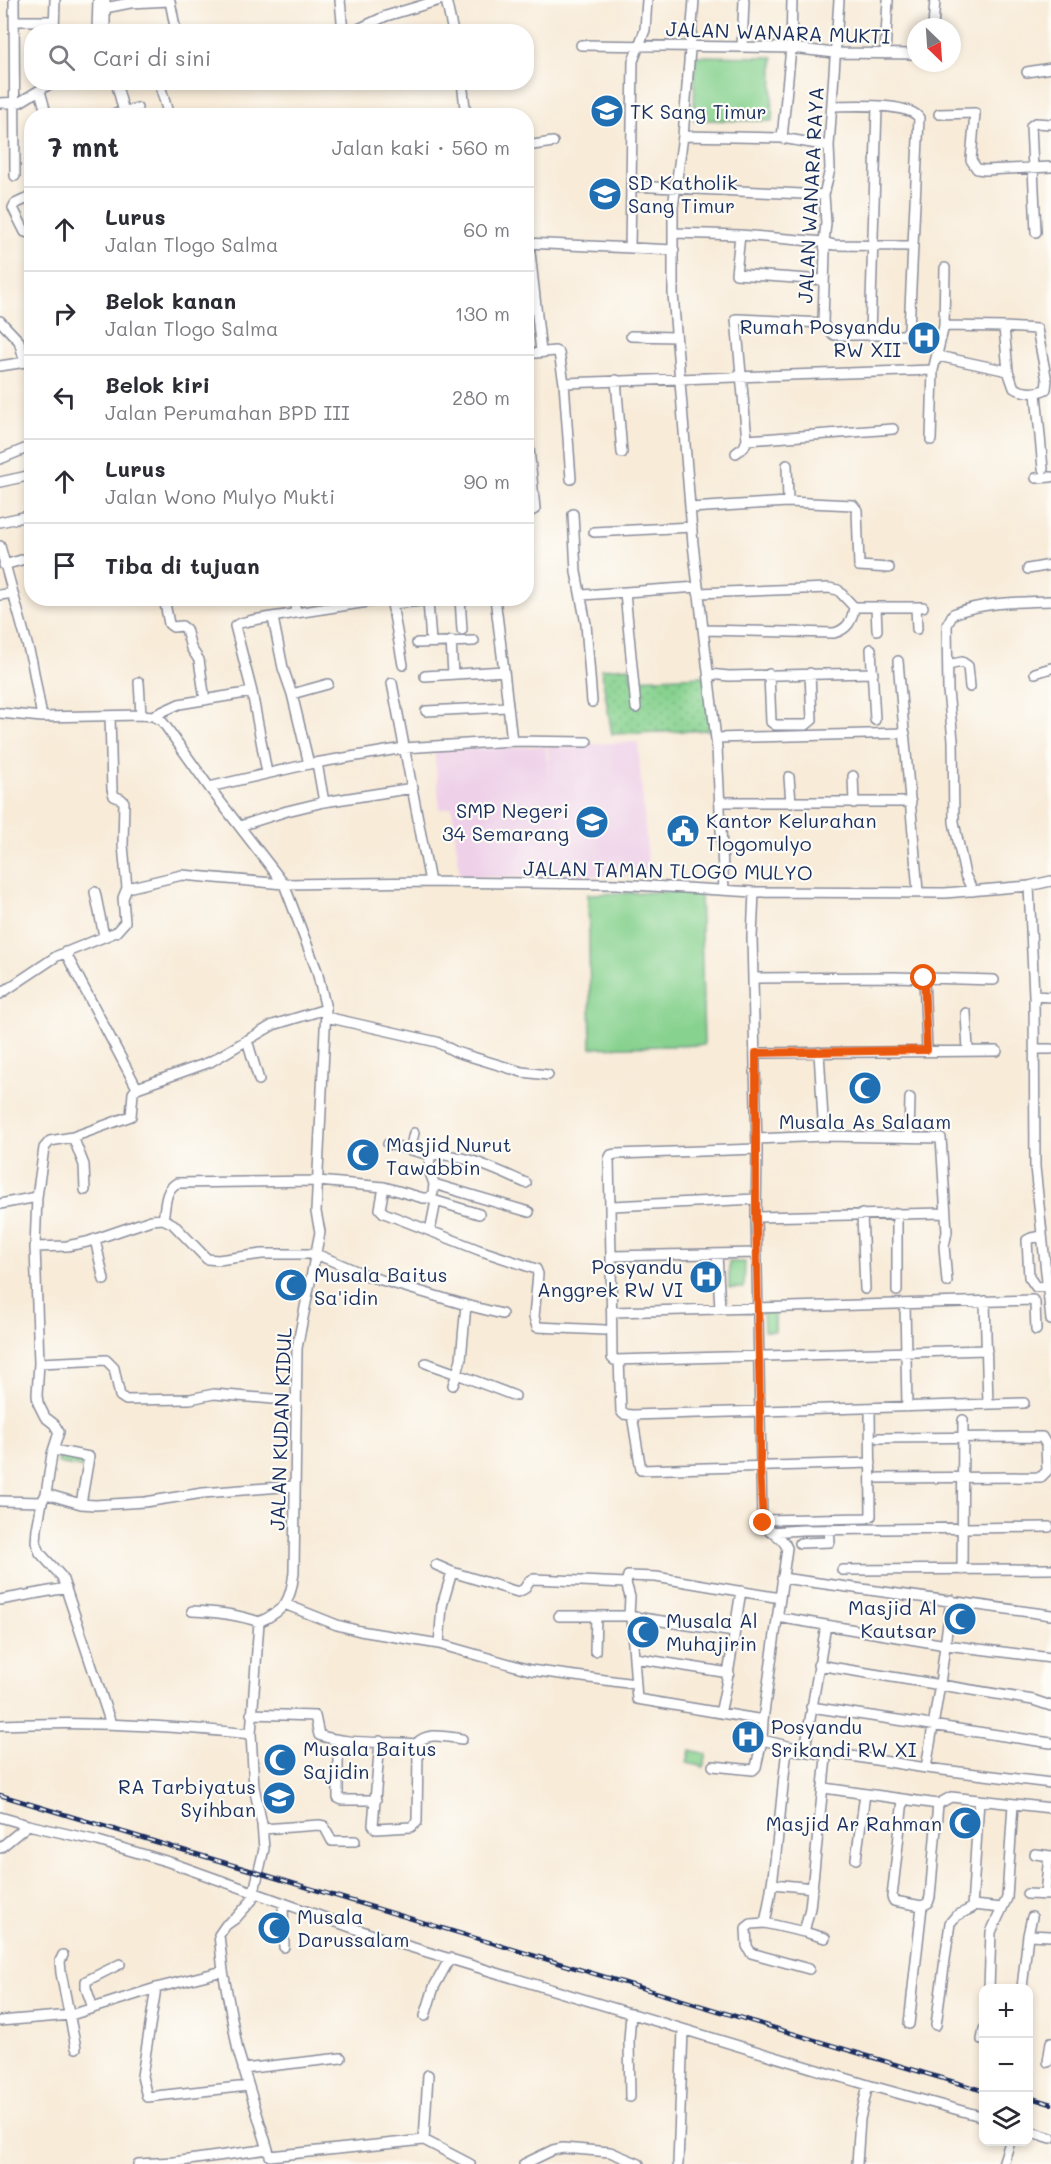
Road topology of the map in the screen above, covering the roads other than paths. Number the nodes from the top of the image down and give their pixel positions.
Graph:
1 (14, 0) edge
2 (55, 0) edge
3 (98, 0) edge
4 (340, 0) edge
5 (440, 0) edge
6 (446, 0) edge
7 (647, 0) edge
8 (694, 0) edge
9 (744, 0) edge
10 (792, 0) edge
11 (839, 0) edge
12 (888, 0) edge
13 (935, 0) edge
14 (105, 4) edge
15 (934, 18) edge
16 (14, 21) junction
17 (38, 24) edge
18 (54, 24) edge
19 (97, 24) edge
20 (105, 24) edge
21 (174, 24) edge
22 (342, 24) edge
23 (369, 24) edge
24 (451, 24) edge
25 (581, 45) dead end
26 (639, 46) junction
27 (690, 46) junction
28 (742, 46) junction
29 (790, 48) junction
30 (835, 53) junction
31 (885, 54) junction
32 (907, 54) edge
33 (1051, 68) edge
34 (1027, 72) dead end
35 (118, 90) edge
36 (161, 90) edge
37 (463, 90) edge
38 (40, 91) joint
39 (14, 103) junction
40 (0, 104) edge
41 (832, 106) junction
42 (878, 107) junction
43 (45, 108) edge
44 (124, 108) edge
45 (166, 108) edge
46 (465, 108) edge
47 (939, 114) dead end
48 (1051, 124) edge
49 (683, 136) junction
50 (782, 138) junction
51 (553, 142) dead end
52 (534, 145) edge
53 (829, 146) junction
54 (1051, 167) edge
55 (1034, 168) junction
56 (15, 176) dead end
57 (631, 186) junction
58 (675, 188) junction
59 (824, 195) junction
60 (24, 200) edge
61 (24, 230) edge
62 (674, 232) junction
63 (1036, 232) dead end
64 (740, 235) junction
65 (824, 242) junction
66 (534, 243) edge
67 (872, 246) junction
68 (913, 246) junction
69 (630, 248) junction
70 (674, 250) junction
71 (945, 268) dead end
72 (824, 280) junction
73 (534, 294) edge
74 (0, 321) edge
75 (823, 323) junction
76 (944, 326) junction
77 (1004, 327) junction
78 (870, 334) junction
79 (631, 336) dead end
80 (676, 337) junction
81 (24, 352) edge
82 (542, 352) junction
83 (534, 353) edge
84 (938, 356) junction
85 (24, 363) edge
86 (0, 366) edge
87 (933, 370) junction
88 (1008, 371) junction
89 (741, 377) junction
90 (616, 380) junction
91 (679, 380) junction
92 (564, 383) junction
93 (1036, 393) junction
94 (893, 429) dead end
95 (747, 440) junction
96 (931, 440) dead end
97 (24, 449) edge
98 (622, 453) dead end
99 (736, 453) dead end
100 (0, 459) edge
101 (787, 465) dead end
102 (1043, 470) dead end
103 (24, 477) edge
104 (1051, 477) edge
105 (1036, 478) dead end
106 (571, 479) dead end
107 (0, 483) edge
108 (788, 502) junction
109 (690, 508) junction
110 (573, 514) dead end
111 (24, 517) edge
112 (0, 522) edge
113 (692, 527) junction
114 (594, 532) dead end
115 (0, 546) edge
116 (24, 559) edge
117 (4, 565) junction
118 (1051, 566) edge
119 (889, 568) dead end
120 (1029, 569) dead end
121 (698, 590) junction
122 (13, 593) junction
123 (625, 593) junction
124 (0, 595) edge
125 (582, 595) junction
126 (1051, 601) edge
127 (166, 606) edge
128 (295, 606) edge
129 (326, 606) edge
130 (392, 606) edge
131 (429, 606) edge
132 (460, 606) edge
133 (496, 606) edge
134 (854, 607) junction
135 (876, 607) junction
136 (296, 613) junction
137 (273, 618) junction
138 (917, 629) dead end
139 (462, 630) dead end
140 (703, 630) junction
141 (878, 630) dead end
142 (451, 641) junction
143 (431, 642) junction
144 (474, 642) dead end
145 (417, 644) dead end
146 (871, 649) dead end
147 (898, 661) dead end
148 (403, 665) dead end
149 (948, 665) junction
150 (1051, 668) edge
151 (504, 671) junction
152 (810, 673) junction
153 (873, 673) junction
154 (1035, 673) dead end
155 (453, 674) junction
156 (709, 674) junction
157 (769, 674) junction
158 (425, 676) dead end
159 (139, 682) dead end
160 (392, 683) dead end
161 (328, 684) dead end
162 (970, 687) dead end
163 (252, 692) junction
164 (292, 694) junction
165 (205, 700) junction
166 (592, 702) dead end
167 (507, 707) junction
168 (636, 708) dead end
169 (426, 711) dead end
170 (0, 713) edge
171 (110, 716) junction
172 (141, 716) junction
173 (153, 716) junction
174 (42, 717) junction
175 (875, 720) dead end
176 (904, 734) junction
177 (716, 738) junction
178 (512, 741) junction
179 (587, 742) dead end
180 (404, 748) junction
181 (313, 764) junction
182 (267, 773) junction
183 (853, 776) dead end
184 (789, 777) dead end
185 (209, 787) junction
186 (413, 788) junction
187 (324, 802) junction
188 (719, 802) junction
189 (911, 802) junction
190 (791, 803) junction
191 (854, 803) junction
192 (240, 826) junction
193 (1051, 881) edge
194 (430, 882) junction
195 (284, 884) junction
196 (1029, 886) junction
197 (127, 888) junction
198 (724, 890) junction
199 (918, 891) junction
200 (973, 891) junction
201 (95, 892) dead end
202 (754, 892) junction
203 (104, 936) junction
204 (65, 952) junction
205 (754, 978) junction
206 (924, 978) junction
207 (994, 980) dead end
208 (0, 994) edge
209 (1034, 996) junction
210 (1051, 997) edge
211 (326, 1013) junction
212 (966, 1013) dead end
213 (247, 1040) junction
214 (1035, 1049) junction
215 (1051, 1049) edge
216 (927, 1050) junction
217 (968, 1050) junction
218 (997, 1051) dead end
219 (819, 1052) junction
220 (756, 1053) junction
221 (548, 1075) dead end
222 (259, 1080) dead end
223 (137, 1088) junction
224 (910, 1098) dead end
225 (414, 1133) dead end
226 (824, 1136) junction
227 (73, 1137) junction
228 (909, 1137) junction
229 (388, 1144) dead end
230 (757, 1144) junction
231 (410, 1150) junction
232 (430, 1155) junction
233 (318, 1181) junction
234 (526, 1183) dead end
235 (434, 1184) junction
236 (384, 1187) junction
237 (85, 1190) dead end
238 (37, 1197) junction
239 (756, 1199) junction
240 (433, 1200) junction
241 (0, 1204) edge
242 (612, 1206) junction
243 (529, 1212) dead end
244 (897, 1213) junction
245 (945, 1213) junction
246 (479, 1214) dead end
247 (862, 1214) junction
248 (756, 1217) junction
249 (163, 1220) junction
250 (430, 1231) junction
251 (1038, 1236) junction
252 (95, 1239) junction
253 (35, 1247) junction
254 (757, 1253) junction
255 (316, 1254) junction
256 (611, 1254) junction
257 (717, 1254) junction
258 (104, 1280) dead end
259 (947, 1282) dead end
260 (1044, 1287) junction
261 (865, 1289) dead end
262 (897, 1291) dead end
263 (986, 1301) junction
264 (905, 1304) junction
265 (466, 1305) junction
266 (758, 1308) junction
267 (720, 1309) junction
268 (613, 1312) junction
269 (502, 1314) dead end
270 (1051, 1320) edge
271 (605, 1330) dead end
272 (1036, 1330) dead end
273 (987, 1350) junction
274 (906, 1352) junction
275 (759, 1356) junction
276 (619, 1360) junction
277 (39, 1363) junction
278 (426, 1363) dead end
279 (457, 1374) junction
280 (453, 1385) dead end
281 (515, 1396) dead end
282 (296, 1401) junction
283 (1024, 1403) dead end
284 (988, 1404) junction
285 (907, 1407) junction
286 (870, 1408) junction
287 (760, 1411) junction
288 (633, 1415) junction
289 (963, 1420) dead end
290 (879, 1438) dead end
291 (963, 1438) junction
292 (54, 1450) junction
293 (871, 1463) junction
294 (760, 1466) junction
295 (879, 1478) dead end
296 (962, 1478) junction
297 (294, 1486) junction
298 (44, 1498) junction
299 (0, 1502) edge
300 (81, 1504) junction
301 (762, 1520) junction
302 (1048, 1527) dead end
303 (962, 1528) junction
304 (829, 1529) junction
305 (770, 1532) junction
306 (800, 1543) dead end
307 (436, 1565) dead end
308 (1051, 1569) edge
309 (842, 1570) dead end
310 (962, 1570) junction
311 (452, 1572) junction
312 (782, 1578) junction
313 (627, 1580) junction
314 (66, 1588) junction
315 (741, 1591) junction
316 (780, 1598) junction
317 (0, 1600) edge
318 (951, 1600) junction
319 (287, 1605) junction
320 (192, 1611) dead end
321 (1051, 1615) edge
322 (559, 1616) dead end
323 (596, 1616) junction
324 (630, 1616) junction
325 (777, 1617) junction
326 (260, 1622) junction
327 (826, 1625) junction
328 (734, 1632) junction
329 (439, 1644) junction
330 (946, 1645) junction
331 (596, 1651) dead end
332 (635, 1658) junction
333 (1051, 1658) edge
334 (818, 1665) junction
335 (729, 1673) junction
336 (635, 1684) junction
337 (940, 1684) junction
338 (1051, 1706) edge
339 (811, 1707) junction
340 (720, 1713) junction
341 (251, 1714) junction
342 (763, 1720) junction
343 (111, 1724) junction
344 (0, 1725) edge
345 (933, 1727) junction
346 (251, 1734) junction
347 (462, 1739) dead end
348 (762, 1740) junction
349 (338, 1741) junction
350 (380, 1741) junction
351 (1051, 1743) edge
352 (416, 1744) junction
353 (788, 1748) junction
354 (805, 1749) junction
355 (713, 1766) dead end
356 (926, 1768) junction
357 (1051, 1783) edge
358 (824, 1788) junction
359 (865, 1794) junction
360 (376, 1800) junction
361 (903, 1800) junction
362 (979, 1800) junction
363 (1013, 1803) junction
364 (938, 1804) junction
365 (1051, 1809) edge
366 (0, 1817) edge
367 (28, 1825) junction
368 (262, 1828) junction
369 (355, 1841) dead end
370 (0, 1848) edge
371 (1035, 1854) dead end
372 (1050, 1856) edge
373 (856, 1859) dead end
374 (773, 1884) junction
375 (813, 1888) junction
376 (255, 1893) junction
377 (1027, 1894) dead end
378 (1048, 1895) edge
379 (283, 1903) junction
380 (973, 1905) junction
381 (922, 1906) junction
382 (1002, 1908) junction
383 (1032, 1917) dead end
384 (770, 1924) junction
385 (804, 1932) junction
386 (1028, 1935) junction
387 (1051, 1936) edge
388 (825, 1938) dead end
389 (284, 1947) dead end
390 (63, 1955) dead end
391 (450, 1958) junction
392 (120, 1964) dead end
393 (809, 1969) dead end
394 (223, 1971) junction
395 (989, 1984) edge
396 (1023, 1984) edge
397 (156, 1988) junction
398 (93, 2008) junction
399 (631, 2013) junction
400 (71, 2015) junction
401 (425, 2016) dead end
402 (0, 2020) edge
403 (909, 2024) dead end
404 (936, 2025) dead end
405 (683, 2030) junction
406 (1051, 2042) edge
407 (76, 2048) dead end
408 (341, 2058) dead end
409 (1048, 2062) dead end
410 (243, 2069) junction
411 (428, 2075) dead end
412 (868, 2085) junction
413 (248, 2086) junction
414 (630, 2097) dead end
415 (979, 2117) edge
416 (1033, 2132) edge
417 (1051, 2138) edge
418 (424, 2140) junction
419 (1009, 2146) edge
420 (302, 2154) junction
421 (268, 2156) edge
422 (138, 2164) edge
423 (304, 2164) edge
424 (470, 2164) edge
425 (524, 2164) edge
426 (639, 2164) edge
427 (678, 2164) edge
428 (857, 2164) edge
429 (1004, 2164) edge

1 - 16 street
2 - 18 street
3 - 19 street
4 - 22 street
5 - 23 street
6 - 24 street
7 - 26 street
8 - 27 street
9 - 28 street
10 - 29 street
11 - 30 street, JALAN WANARA RAYA
12 - 31 street
13 - 15 street
14 - 20 street
14 - 21 street
16 - 17 street
16 - 39 street
25 - 26 street, JALAN WANARA MUKTI
26 - 27 street, JALAN WANARA MUKTI
26 - 57 street
27 - 28 street, JALAN WANARA MUKTI
27 - 49 street
28 - 29 street, JALAN WANARA MUKTI
29 - 30 street, JALAN WANARA MUKTI
29 - 50 street
30 - 31 street, JALAN WANARA MUKTI
30 - 41 street, JALAN WANARA RAYA
31 - 32 street, JALAN WANARA MUKTI
33 - 34 street
35 - 44 street
36 - 45 street
37 - 46 street
38 - 39 street
38 - 43 street
39 - 40 street
39 - 56 street
41 - 42 street
41 - 53 street, JALAN WANARA RAYA
42 - 67 street
42 - 68 street
47 - 55 street
48 - 55 street
49 - 50 street
49 - 58 street
50 - 53 street
51 - 52 street
53 - 59 street, JALAN WANARA RAYA
54 - 55 street
55 - 63 street
57 - 58 street
57 - 69 street
58 - 59 street
58 - 62 street
59 - 65 street, JALAN WANARA RAYA
60 - 61 street
62 - 64 street
62 - 70 street
64 - 65 street
64 - 72 street
65 - 67 street
65 - 72 street, JALAN WANARA RAYA
66 - 69 street
67 - 68 street
67 - 78 street
68 - 78 street
69 - 70 street
70 - 80 street
71 - 76 street
72 - 75 street, JALAN WANARA RAYA
73 - 82 street
74 - 81 street
75 - 78 street, JALAN WANARA RAYA
75 - 89 street
76 - 77 street
76 - 84 street
77 - 88 street
77 - 93 street
79 - 80 street
80 - 91 street
82 - 83 street
82 - 92 street
84 - 87 street
84 - 88 street
85 - 86 street
87 - 89 street
87 - 96 street
88 - 93 street
89 - 91 street
89 - 95 street
90 - 91 street
90 - 92 street
90 - 98 street
91 - 109 street
92 - 106 street
93 - 102 street
94 - 95 street
95 - 99 street
97 - 100 street
101 - 108 street
103 - 107 street
104 - 105 street
108 - 109 street
108 - 119 street
109 - 113 street
110 - 125 street
111 - 112 street
113 - 114 street
113 - 121 street
115 - 117 street
116 - 117 street
117 - 122 street
118 - 120 street
121 - 123 street
121 - 134 street
121 - 140 street
122 - 124 street
122 - 174 street
123 - 125 street
123 - 168 street
125 - 166 street
126 - 149 street
127 - 165 street
128 - 136 street
129 - 136 street
130 - 148 street
131 - 143 street
132 - 139 street
133 - 151 street
134 - 135 street
134 - 140 street
135 - 138 street
135 - 141 street
136 - 137 street
137 - 163 street
137 - 164 street
140 - 156 street
142 - 143 street
142 - 144 street
142 - 155 street
143 - 145 street
146 - 153 street
147 - 176 street
149 - 162 street
149 - 200 street
150 - 154 street
151 - 155 street
151 - 167 street
152 - 153 street
152 - 157 street
152 - 157 street
153 - 175 street
155 - 158 street
156 - 157 street
156 - 177 street
159 - 172 street
160 - 180 street
161 - 164 street
163 - 165 street
163 - 182 street
164 - 181 street
165 - 173 street
167 - 169 street
167 - 178 street
170 - 174 street
171 - 172 street
171 - 174 street
171 - 197 street
172 - 173 street
173 - 185 street, JALAN KUDAN KIDUL
176 - 177 street
176 - 189 street
177 - 188 street
178 - 179 street
178 - 180 street
180 - 181 street
180 - 186 street
181 - 182 street
181 - 187 street
182 - 185 street
183 - 191 street
184 - 190 street
185 - 192 street, JALAN KUDAN KIDUL
186 - 187 street
186 - 194 street
187 - 192 street
188 - 190 street
188 - 198 street
189 - 191 street
189 - 199 street
190 - 191 street
192 - 195 street, JALAN KUDAN KIDUL
193 - 196 street, JALAN TAMAN TLOGO MULYO
194 - 195 street, JALAN TAMAN TLOGO MULYO
194 - 198 street, JALAN TAMAN TLOGO MULYO
195 - 197 street, JALAN TAMAN TLOGO MULYO
195 - 211 street, JALAN KUDAN KIDUL
196 - 200 street, JALAN TAMAN TLOGO MULYO
196 - 209 street
197 - 203 street
198 - 202 street, JALAN TAMAN TLOGO MULYO
199 - 200 street, JALAN TAMAN TLOGO MULYO
199 - 202 street, JALAN TAMAN TLOGO MULYO
201 - 203 street
202 - 205 street
203 - 204 street
204 - 208 street
204 - 223 street
205 - 206 street
205 - 220 street
206 - 207 street
206 - 216 street
209 - 210 street
209 - 214 street
211 - 213 street
211 - 221 street
211 - 233 street, JALAN KUDAN KIDUL
212 - 217 street
213 - 222 street
213 - 223 street
214 - 215 street
214 - 251 street
216 - 217 street
216 - 219 street
217 - 218 street
219 - 220 street
219 - 226 street
220 - 230 street
223 - 227 street
224 - 228 street
225 - 231 street
226 - 228 street
226 - 230 street
227 - 237 street
227 - 238 street
228 - 245 street
229 - 231 street
230 - 239 street
230 - 242 street
231 - 232 street
232 - 234 street
232 - 235 street
233 - 236 street
233 - 249 street
233 - 255 street, JALAN KUDAN KIDUL
235 - 240 street
235 - 243 street
236 - 240 street
236 - 250 street
238 - 241 street
238 - 253 street
239 - 242 street
239 - 248 street
240 - 246 street
240 - 250 street
242 - 256 street
244 - 245 street
244 - 247 street
244 - 262 street
245 - 259 street
247 - 248 street
247 - 261 street
248 - 254 street
249 - 252 street
249 - 255 street
250 - 271 street
251 - 260 street
251 - 260 street
252 - 253 street
252 - 258 street
253 - 277 street
254 - 257 street
254 - 266 street
255 - 265 street
255 - 282 street, JALAN KUDAN KIDUL
256 - 257 street
256 - 268 street
257 - 267 street
260 - 270 street
263 - 264 street
263 - 272 street
263 - 273 street
264 - 266 street
264 - 274 street
265 - 269 street
265 - 279 street
266 - 267 street
266 - 275 street
267 - 268 street
268 - 276 street
273 - 274 street
273 - 284 street
274 - 275 street
274 - 285 street
275 - 276 street
275 - 287 street
276 - 288 street
277 - 282 street
277 - 292 street
278 - 279 street
279 - 280 street
279 - 281 street
282 - 297 street, JALAN KUDAN KIDUL
283 - 284 street
284 - 285 street
285 - 286 street
286 - 287 street
286 - 293 street
287 - 288 street
287 - 294 street
288 - 294 street
289 - 291 street
290 - 291 street
291 - 296 street
291 - 296 street
292 - 298 street
292 - 300 street
293 - 294 street
293 - 301 street
294 - 301 street
295 - 296 street
296 - 303 street
297 - 300 street
297 - 319 street, JALAN KUDAN KIDUL
298 - 299 street
298 - 300 street
298 - 314 street
301 - 305 street
302 - 303 street
303 - 304 street
303 - 310 street
304 - 305 street
304 - 306 street
305 - 312 street
307 - 311 street
308 - 310 street
309 - 310 street
311 - 313 street
311 - 329 street
312 - 316 street
312 - 318 street
313 - 315 street
313 - 324 street
314 - 317 street
314 - 343 street
315 - 316 street
315 - 328 street
316 - 325 street
318 - 321 street
318 - 330 street
319 - 326 street
319 - 329 street
320 - 326 street
322 - 323 street
323 - 324 street
323 - 331 street
324 - 328 street
324 - 332 street
325 - 327 street
325 - 342 street
326 - 341 street
327 - 330 street
327 - 334 street
328 - 335 street
329 - 336 street
330 - 333 street
330 - 337 street
332 - 335 street
332 - 336 street
334 - 337 street
334 - 339 street
335 - 340 street
336 - 340 street
337 - 338 street
337 - 345 street
339 - 345 street
339 - 354 street
340 - 342 street
341 - 346 street
341 - 349 street
342 - 348 street
343 - 344 street
343 - 346 street
345 - 351 street
345 - 356 street
346 - 368 street
347 - 352 street
348 - 353 street
348 - 355 street
349 - 350 street
349 - 360 street
350 - 352 street
350 - 360 street
352 - 360 street
353 - 354 street
353 - 358 street
353 - 374 street
354 - 356 street
356 - 357 street
358 - 359 street
358 - 375 street
359 - 361 street
359 - 373 street
361 - 364 street
361 - 381 street
362 - 363 street
362 - 364 street
362 - 380 street
363 - 365 street
363 - 382 street
364 - 381 street
366 - 367 street
367 - 370 street
367 - 376 street
368 - 369 street
368 - 376 street
371 - 372 street
372 - 378 street
374 - 375 street
374 - 384 street
375 - 385 street
376 - 379 street
376 - 394 street
377 - 378 street
379 - 389 street
379 - 391 street
380 - 382 street
380 - 404 street
381 - 403 street
382 - 395 street
383 - 386 street
384 - 385 street
384 - 393 street
385 - 388 street
386 - 387 street
386 - 396 street
390 - 400 street
391 - 399 street
391 - 401 street
392 - 398 street
394 - 397 street
394 - 410 street
397 - 398 street
397 - 413 street
398 - 400 street
399 - 405 street
399 - 414 street
400 - 402 street
400 - 407 street
405 - 412 street
405 - 427 street
406 - 409 street
408 - 410 street
410 - 413 street
411 - 418 street
412 - 415 street
412 - 428 street
413 - 421 street
416 - 417 street
418 - 420 street
418 - 424 street
419 - 429 street
420 - 421 street
420 - 423 street
421 - 422 street
425 - 426 street

